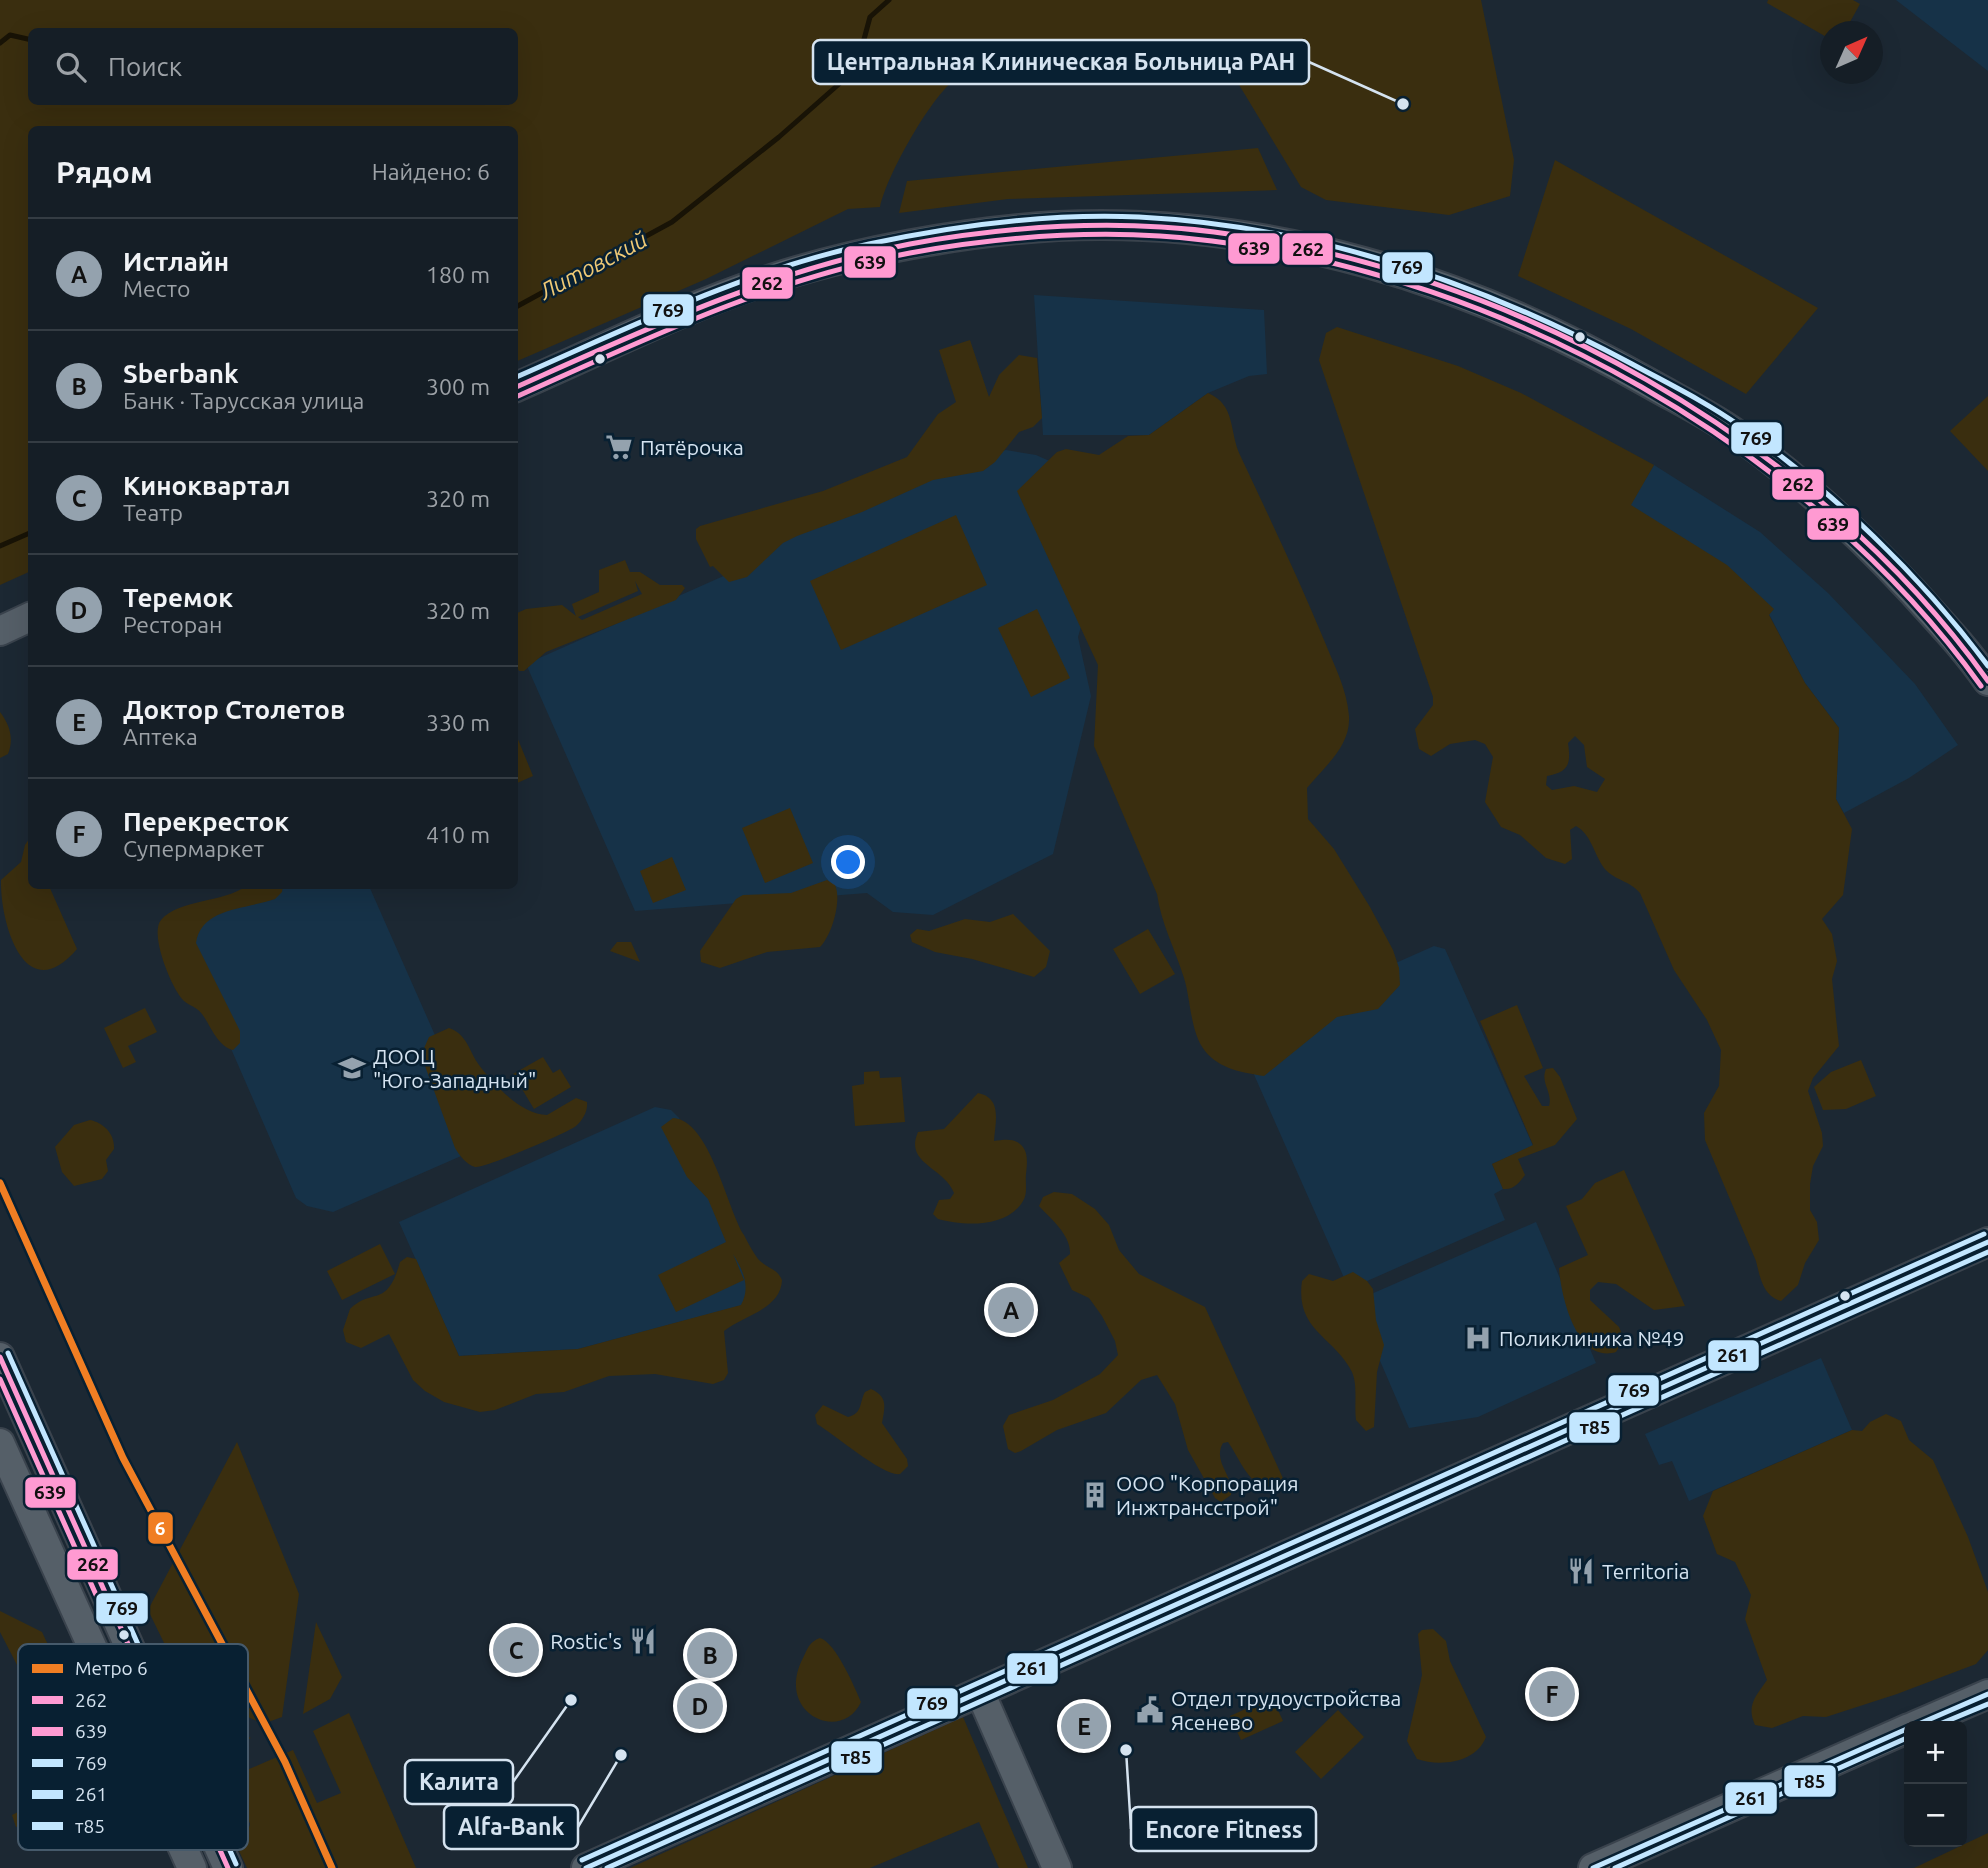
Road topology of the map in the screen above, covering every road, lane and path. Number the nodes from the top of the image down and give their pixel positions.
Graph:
1 (518, 386) edge
2 (28, 618) edge
3 (0, 631) edge
4 (1988, 681) edge
5 (1988, 1241) edge
6 (0, 1357) edge
7 (0, 1443) edge
8 (91, 1644) edge
9 (128, 1644) edge
10 (980, 1692) junction
11 (1988, 1694) edge
12 (1926, 1721) edge
13 (1904, 1730) edge
14 (184, 1850) edge
15 (220, 1850) edge
16 (192, 1868) edge
17 (228, 1868) edge
18 (586, 1868) edge
19 (1057, 1868) edge
20 (1593, 1868) edge

1 - 4 main road
2 - 3 main road
5 - 10 main road
6 - 9 main road
7 - 8 main road
10 - 18 main road
10 - 19 main road
11 - 12 main road
13 - 20 main road
14 - 16 main road
15 - 17 main road

